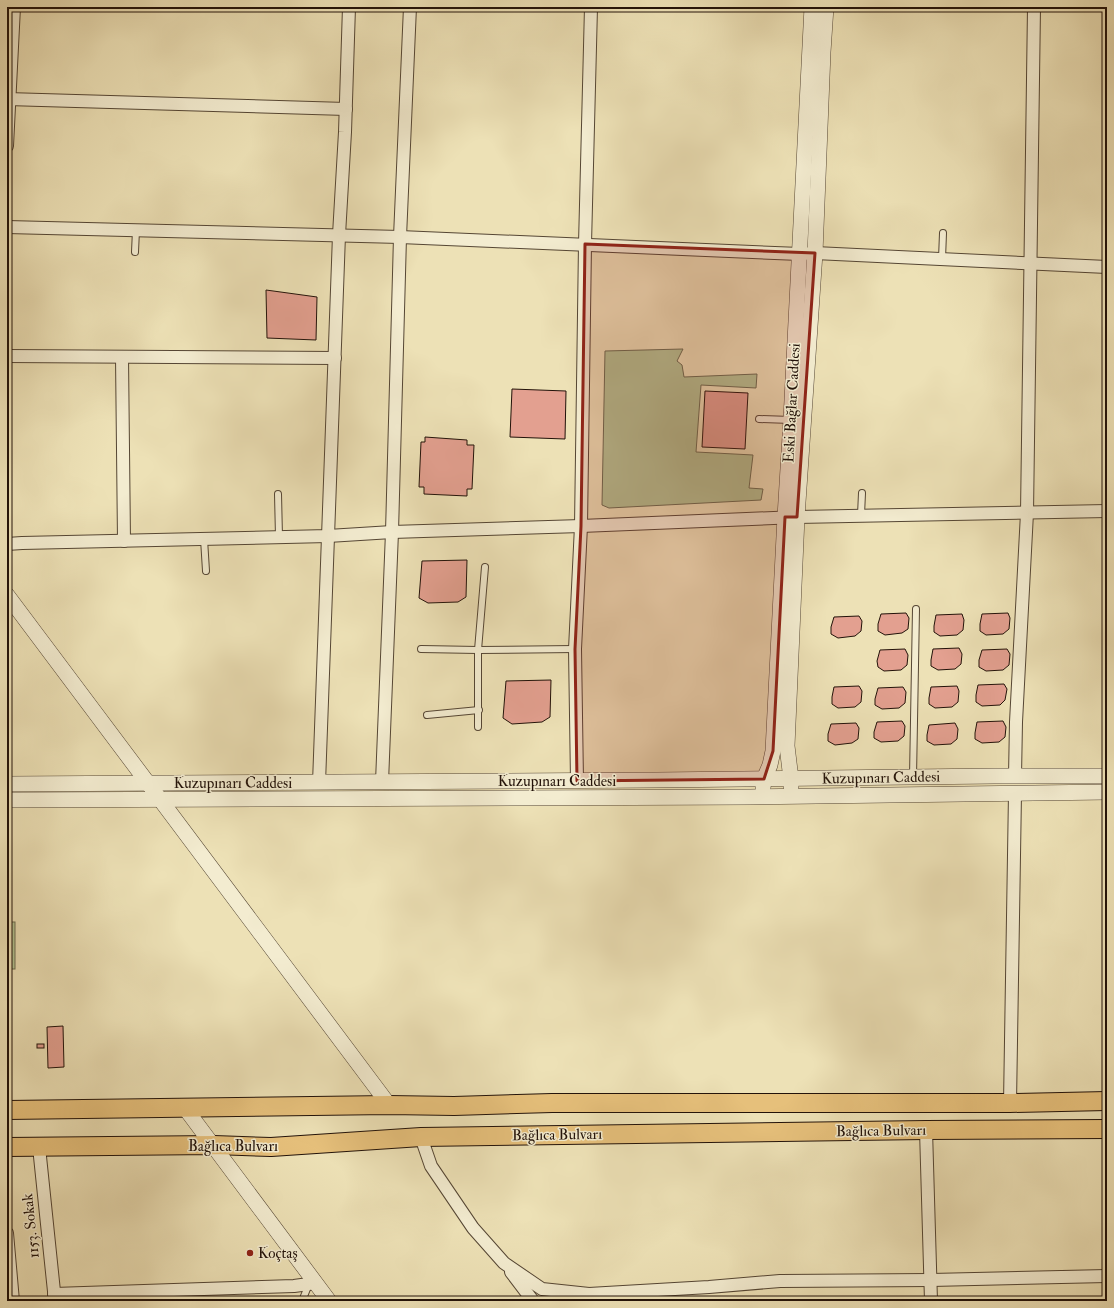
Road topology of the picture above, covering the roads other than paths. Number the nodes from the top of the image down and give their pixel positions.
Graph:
1 (14, 7) edge
2 (349, 7) edge
3 (410, 7) edge
4 (591, 7) edge
5 (812, 7) edge
6 (826, 7) edge
7 (1034, 7) edge
8 (8, 99) edge
9 (346, 109) junction
10 (7, 146) edge
11 (7, 227) edge
12 (136, 230) junction
13 (943, 233) dead end
14 (340, 236) junction
15 (400, 237) junction
16 (585, 244) junction
17 (135, 252) dead end
18 (815, 253) junction
19 (800, 254) junction
20 (942, 260) junction
21 (1031, 264) junction
22 (1107, 267) edge
23 (7, 356) edge
24 (122, 357) junction
25 (335, 358) junction
26 (759, 419) dead end
27 (791, 420) junction
28 (862, 493) dead end
29 (278, 494) dead end
30 (1107, 511) edge
31 (1027, 513) junction
32 (862, 515) junction
33 (791, 517) junction
34 (581, 526) junction
35 (392, 532) junction
36 (328, 536) junction
37 (279, 537) junction
38 (204, 539) junction
39 (124, 541) junction
40 (7, 544) edge
41 (485, 567) dead end
42 (206, 571) dead end
43 (7, 595) edge
44 (916, 609) dead end
45 (421, 649) dead end
46 (575, 649) junction
47 (478, 650) junction
48 (478, 710) junction
49 (428, 715) dead end
50 (478, 727) dead end
51 (1015, 776) junction
52 (1107, 776) edge
53 (912, 777) junction
54 (764, 779) junction
55 (791, 779) junction
56 (577, 781) junction
57 (382, 782) junction
58 (319, 783) junction
59 (7, 784) edge
60 (148, 784) junction
61 (1107, 792) edge
62 (1015, 793) junction
63 (790, 796) junction
64 (763, 797) junction
65 (160, 799) junction
66 (7, 800) edge
67 (1107, 1101) edge
68 (1010, 1102) junction
69 (389, 1106) junction
70 (185, 1108) junction
71 (7, 1110) edge
72 (1107, 1129) edge
73 (926, 1130) junction
74 (421, 1137) junction
75 (214, 1145) junction
76 (7, 1147) edge
77 (39, 1147) junction
78 (7, 1233) edge
79 (504, 1263) junction
80 (1107, 1276) edge
81 (931, 1280) junction
82 (312, 1282) junction
83 (54, 1298) edge
84 (11, 1299) edge
85 (302, 1301) edge
86 (329, 1301) edge
87 (533, 1301) edge
88 (931, 1301) edge

1 - 8 street
2 - 9 street
3 - 15 street
4 - 16 street
5 - 19 street, Eski Bağlar Caddesi
6 - 18 street, Eski Bağlar Caddesi
7 - 21 street
8 - 9 street
8 - 10 street
9 - 14 street
11 - 12 street
12 - 14 street
12 - 17 lane
13 - 20 lane
14 - 15 street
14 - 25 street
15 - 16 street
15 - 35 street
16 - 19 street
16 - 34 street
18 - 19 street
18 - 20 street
18 - 33 street, Eski Bağlar Caddesi
19 - 27 street, Eski Bağlar Caddesi
20 - 21 street
21 - 22 street
21 - 31 street
23 - 24 street
24 - 25 street
24 - 39 street
25 - 36 street
26 - 27 lane
27 - 33 street, Eski Bağlar Caddesi
28 - 32 lane
29 - 37 lane
30 - 31 street
31 - 32 street
31 - 51 street
32 - 33 street
33 - 34 street
33 - 54 street, Eski Bağlar Caddesi
33 - 55 street, Eski Bağlar Caddesi
34 - 35 street
34 - 46 street
35 - 36 street
35 - 57 street
36 - 37 street
36 - 58 street
37 - 38 street
38 - 39 street
38 - 42 lane
39 - 40 street
41 - 47 lane
43 - 60 street
44 - 53 lane
45 - 47 lane
46 - 47 lane
46 - 56 street
47 - 48 lane
48 - 49 lane
48 - 50 lane
51 - 52 street, Kuzupınarı Caddesi
51 - 53 street, Kuzupınarı Caddesi
53 - 55 street, Kuzupınarı Caddesi
54 - 55 street, Kuzupınarı Caddesi
54 - 56 street, Kuzupınarı Caddesi
54 - 64 street, Eski Bağlar Caddesi
55 - 63 street, Eski Bağlar Caddesi
56 - 57 street, Kuzupınarı Caddesi
57 - 58 street, Kuzupınarı Caddesi
58 - 60 street, Kuzupınarı Caddesi
59 - 60 street, Kuzupınarı Caddesi
60 - 65 street
61 - 62 street, Kuzupınarı Caddesi
62 - 63 street, Kuzupınarı Caddesi
62 - 68 street
63 - 64 street, Kuzupınarı Caddesi
64 - 65 street, Kuzupınarı Caddesi
65 - 66 street, Kuzupınarı Caddesi
65 - 69 street
67 - 68 main road, Bağlıca Bulvarı
68 - 69 main road, Bağlıca Bulvarı
69 - 70 main road, Bağlıca Bulvarı
70 - 71 main road, Bağlıca Bulvarı
70 - 75 street
72 - 73 main road, Bağlıca Bulvarı
73 - 74 main road, Bağlıca Bulvarı
73 - 81 street
74 - 75 main road, Bağlıca Bulvarı
74 - 79 street
75 - 77 main road, Bağlıca Bulvarı
75 - 82 street
76 - 77 main road, Bağlıca Bulvarı
77 - 83 street, 1153. Sokak
78 - 84 street
79 - 81 street
79 - 87 street
80 - 81 street
81 - 88 street
82 - 83 street
82 - 85 lane
82 - 86 street

